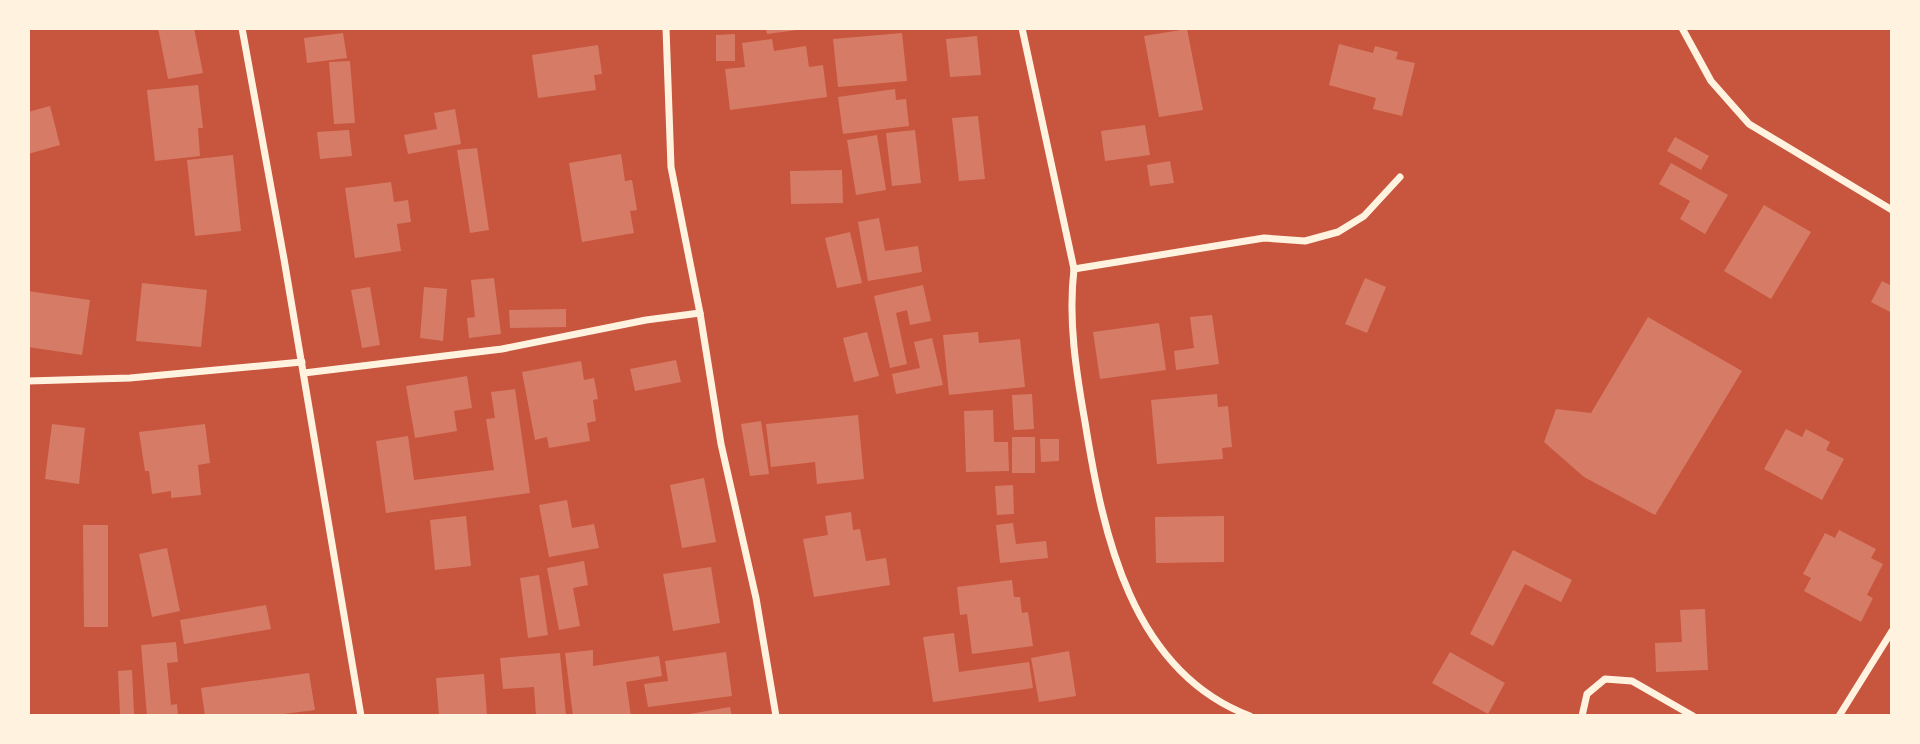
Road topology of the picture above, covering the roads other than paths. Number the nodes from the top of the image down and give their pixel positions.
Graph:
1 (242, 28) edge
2 (666, 28) edge
3 (1022, 28) edge
4 (1682, 28) edge
5 (1400, 177) dead end
6 (1892, 210) edge
7 (1074, 269) junction
8 (700, 313) junction
9 (302, 362) junction
10 (304, 373) junction
11 (28, 381) edge
12 (1892, 631) edge
13 (361, 716) edge
14 (776, 716) edge
15 (1250, 716) edge
16 (1582, 716) edge
17 (1693, 716) edge
18 (1839, 716) edge

1 - 9 street
2 - 8 street
3 - 7 street
4 - 6 street
5 - 7 street
7 - 15 street
8 - 10 street
8 - 14 street
9 - 10 street
9 - 11 street
10 - 13 street
12 - 18 street
16 - 17 street

